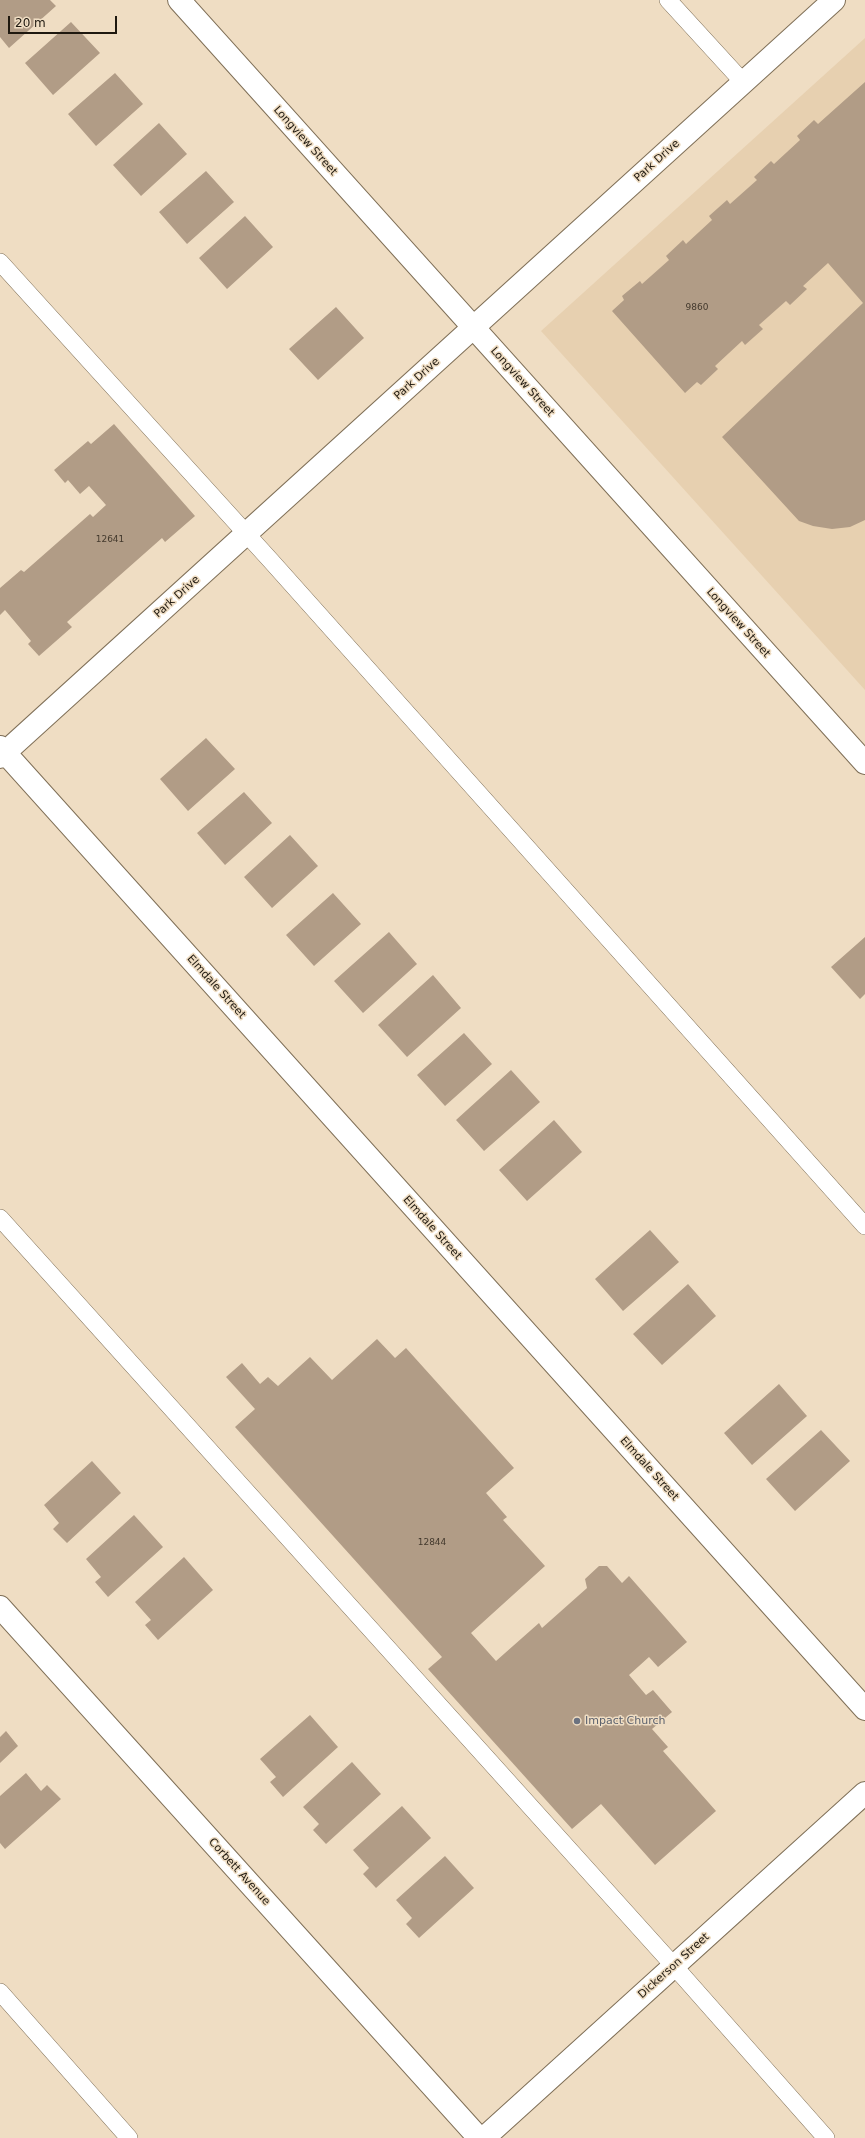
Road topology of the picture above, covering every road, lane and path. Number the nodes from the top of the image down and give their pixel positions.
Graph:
1 (179, 0) edge
2 (668, 0) edge
3 (834, 0) edge
4 (743, 82) junction
5 (0, 262) edge
6 (473, 328) junction
7 (247, 533) junction
8 (2, 752) edge
9 (865, 763) edge
10 (0, 1218) edge
11 (865, 1226) edge
12 (0, 1607) edge
13 (865, 1709) edge
14 (865, 1793) edge
15 (674, 1966) junction
16 (0, 1992) edge
17 (129, 2138) edge
18 (479, 2138) edge
19 (484, 2138) edge
20 (826, 2138) edge

1 - 6 street, Longview Street
2 - 4 lane
3 - 4 street, Park Drive
4 - 6 street, Park Drive
5 - 7 lane
6 - 7 street, Park Drive
6 - 9 street, Longview Street
7 - 8 street, Park Drive
7 - 11 lane
8 - 13 street, Elmdale Street
10 - 15 lane
12 - 18 street, Corbett Avenue
14 - 15 street, Dickerson Street
15 - 19 street, Dickerson Street
15 - 20 lane
16 - 17 lane

